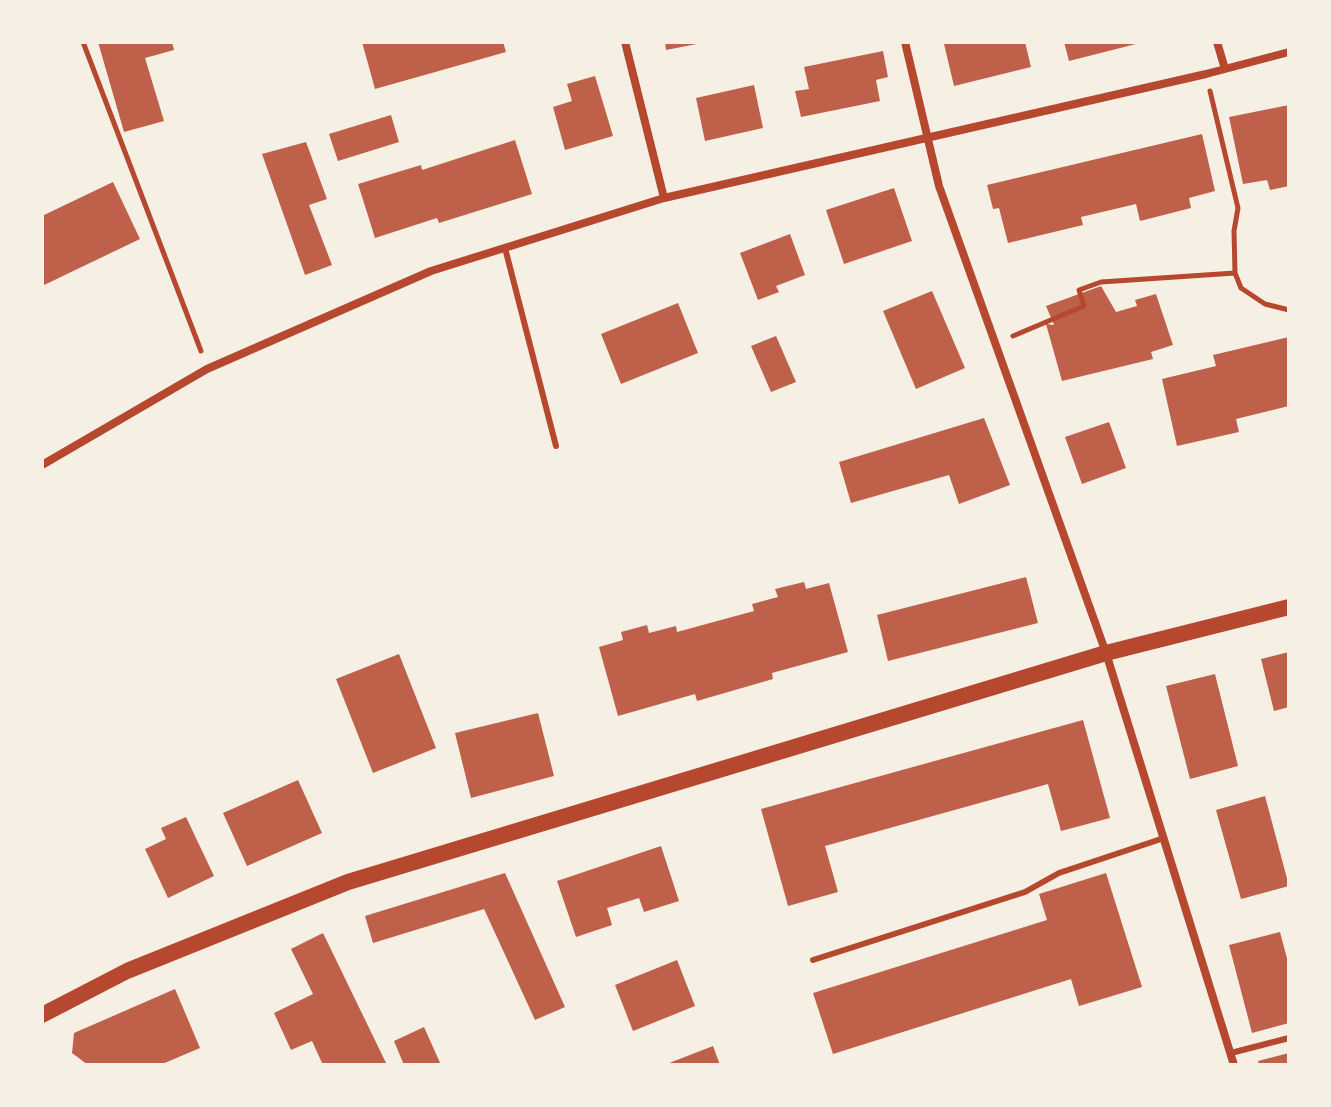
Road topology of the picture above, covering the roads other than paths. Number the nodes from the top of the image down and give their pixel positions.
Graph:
1 (625, 42) edge
2 (905, 42) edge
3 (1217, 42) edge
4 (1289, 52) edge
5 (1225, 69) junction
6 (929, 137) junction
7 (664, 198) junction
8 (505, 248) junction
9 (556, 446) dead end
10 (42, 465) edge
11 (1289, 607) edge
12 (1106, 653) junction
13 (1164, 838) junction
14 (813, 960) dead end
15 (42, 1015) edge
16 (1289, 1038) edge
17 (1231, 1053) junction
18 (1234, 1065) edge

1 - 7 street
2 - 6 street
3 - 5 street
4 - 5 street
5 - 6 street
6 - 7 street
6 - 12 street
7 - 8 street
8 - 9 lane
8 - 10 street
11 - 12 main road
12 - 13 street
12 - 15 main road
13 - 14 lane
13 - 17 street
16 - 17 lane
17 - 18 street

